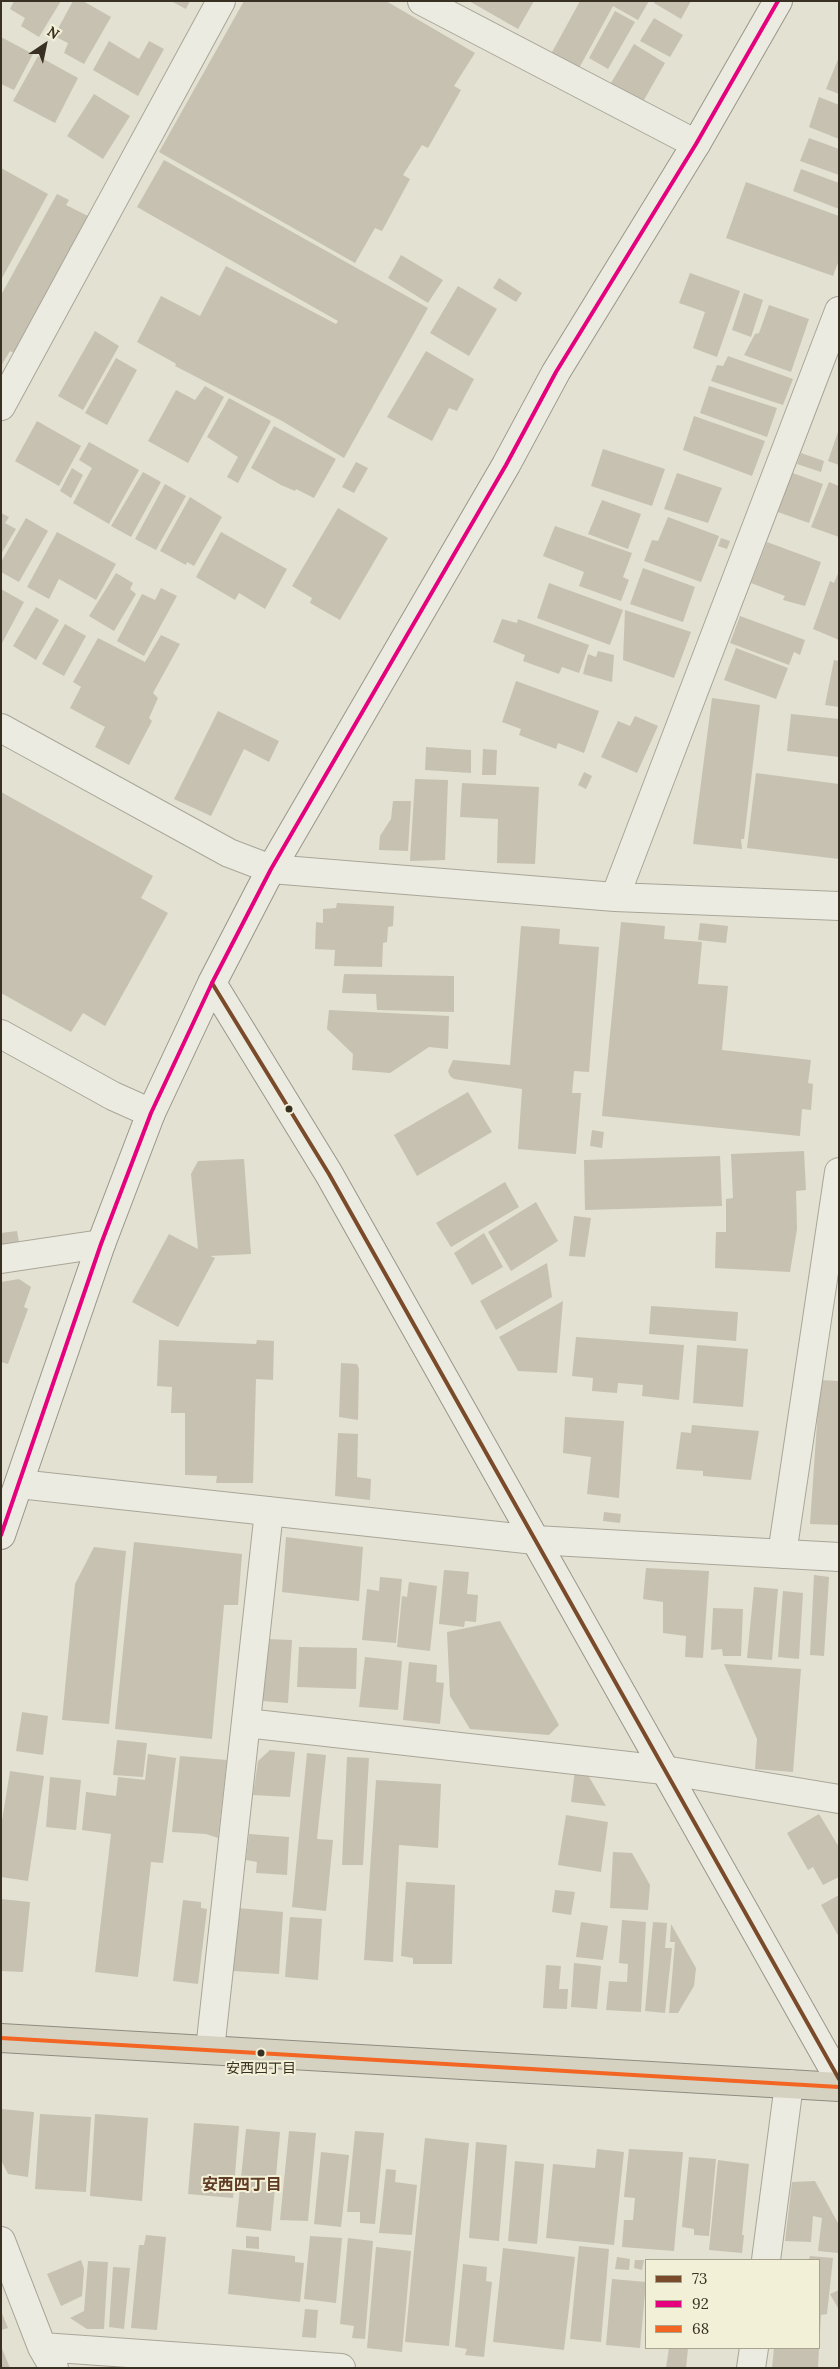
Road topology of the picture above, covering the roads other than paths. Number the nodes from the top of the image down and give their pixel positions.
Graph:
1 (221, 1) edge
2 (422, 1) edge
3 (778, 1) edge
4 (696, 144) junction
5 (839, 311) edge
6 (1, 406) edge
7 (1, 728) edge
8 (270, 869) junction
9 (615, 896) junction
10 (839, 906) edge
11 (212, 983) junction
12 (1, 1034) edge
13 (151, 1114) junction
14 (839, 1172) edge
15 (101, 1244) junction
16 (1, 1259) edge
17 (19, 1484) junction
18 (269, 1511) junction
19 (1, 1535) edge
20 (534, 1540) junction
21 (782, 1554) junction
22 (839, 1557) edge
23 (246, 1723) junction
24 (664, 1770) junction
25 (839, 1799) edge
26 (1, 2038) edge
27 (210, 2050) junction
28 (839, 2079) edge
29 (789, 2084) junction
30 (839, 2087) edge
31 (1, 2241) edge
32 (766, 2259) edge
33 (754, 2349) edge
34 (48, 2357) edge
35 (341, 2368) edge
36 (751, 2368) edge

1 - 6 street
2 - 4 street
3 - 4 street
4 - 8 street
5 - 9 street
7 - 8 street
8 - 9 street
8 - 11 street
9 - 10 street
11 - 13 street
11 - 20 street
12 - 13 street
13 - 15 street
14 - 21 street
15 - 16 street
15 - 17 street
17 - 18 street
17 - 19 street
18 - 20 street
18 - 23 street
20 - 21 street
20 - 24 street
21 - 22 street
23 - 24 street
23 - 27 street
24 - 25 street
24 - 28 street
26 - 27 street
27 - 29 street
29 - 30 street
29 - 32 street
31 - 34 street
33 - 36 street
34 - 35 street

